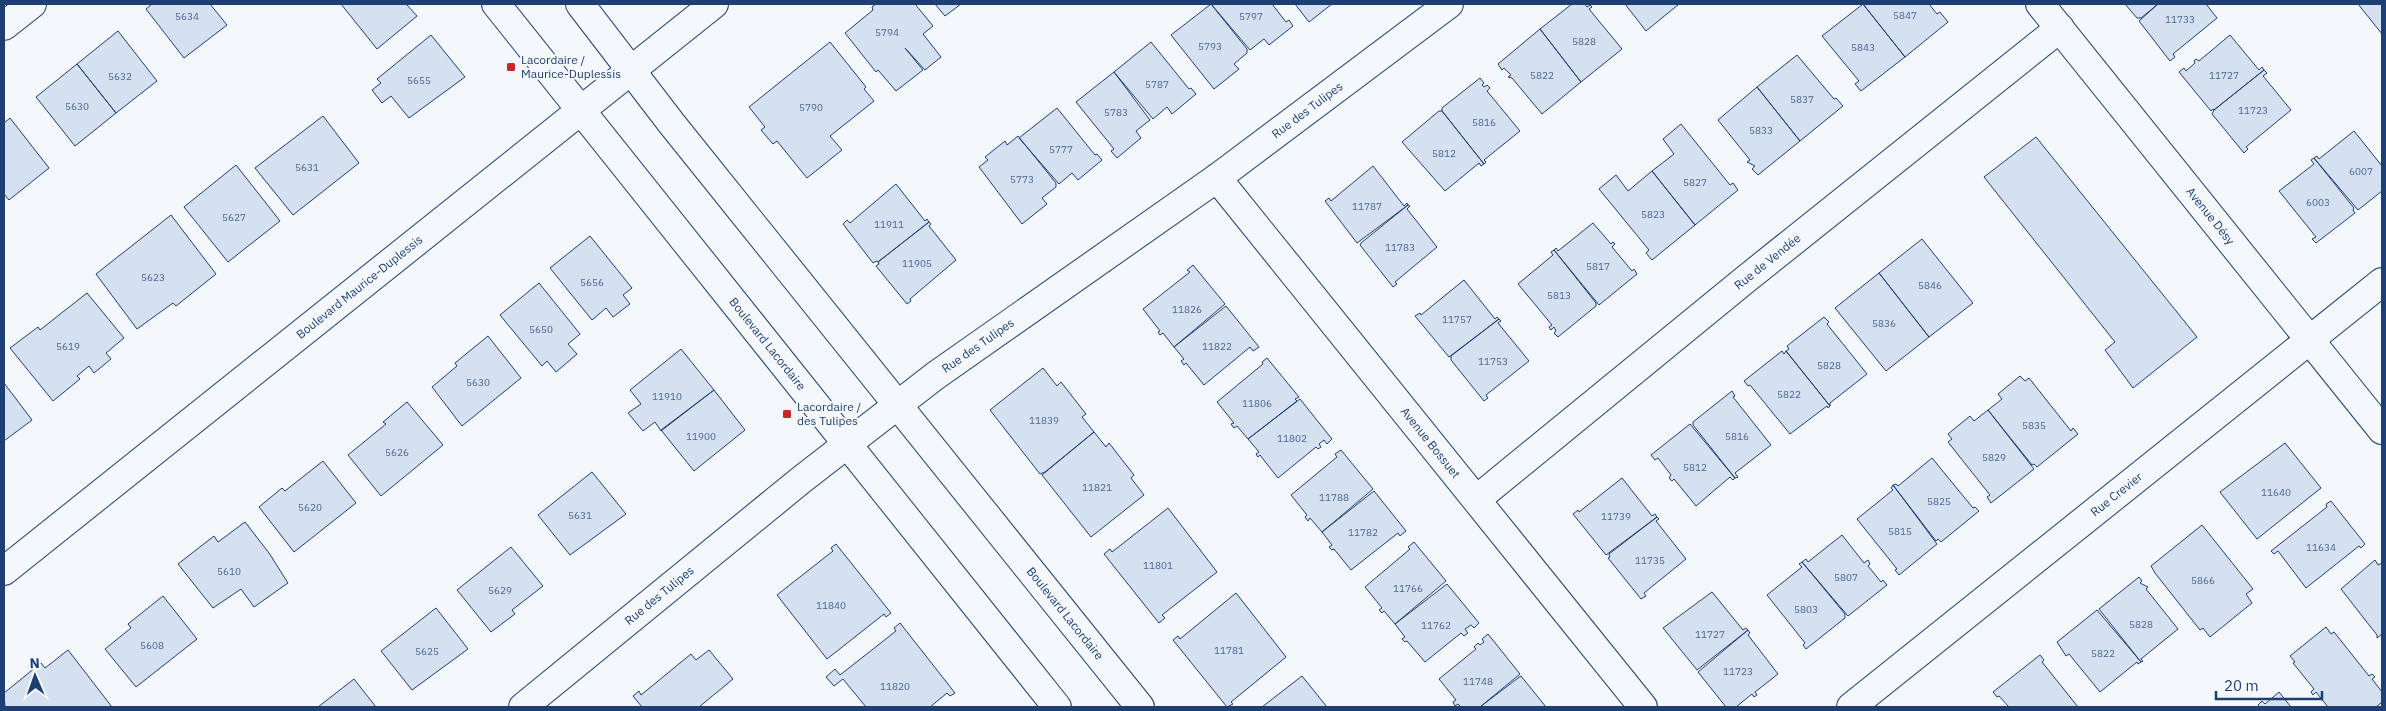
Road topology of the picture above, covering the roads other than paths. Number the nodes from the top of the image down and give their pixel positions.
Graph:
1 (32, 4) edge
2 (496, 4) edge
3 (580, 4) edge
4 (714, 4) edge
5 (1449, 4) edge
6 (2040, 4) edge
7 (4, 26) edge
8 (2060, 28) junction
9 (632, 69) junction
10 (582, 109) junction
11 (1217, 178) junction
12 (2382, 282) edge
13 (2310, 338) junction
14 (899, 405) junction
15 (2382, 430) edge
16 (847, 444) junction
17 (1477, 499) junction
18 (4, 571) edge
19 (535, 704) edge
20 (1057, 707) edge
21 (1140, 707) edge
22 (1643, 707) edge
23 (1851, 707) edge

1 - 7 street
2 - 10 street, Boulevard Lacordaire
3 - 9 street, Boulevard Lacordaire
4 - 9 street, Boulevard Maurice-Duplessis
5 - 11 street, Rue des Tulipes
6 - 8 street, Avenue Désy
8 - 13 street, Avenue Désy
8 - 17 street, Rue de Vendée
9 - 10 street, Boulevard Maurice-Duplessis
9 - 14 street, Boulevard Lacordaire
10 - 16 street, Boulevard Lacordaire
10 - 18 street, Boulevard Maurice-Duplessis
11 - 14 street, Rue des Tulipes
11 - 17 street, Avenue Bossuet
12 - 13 street, Rue Crevier
13 - 15 street, Avenue Désy
13 - 23 street, Rue Crevier
14 - 16 street, Rue des Tulipes
14 - 21 street, Boulevard Lacordaire
16 - 19 street, Rue des Tulipes
16 - 20 street, Boulevard Lacordaire
17 - 22 street, Avenue Bossuet

